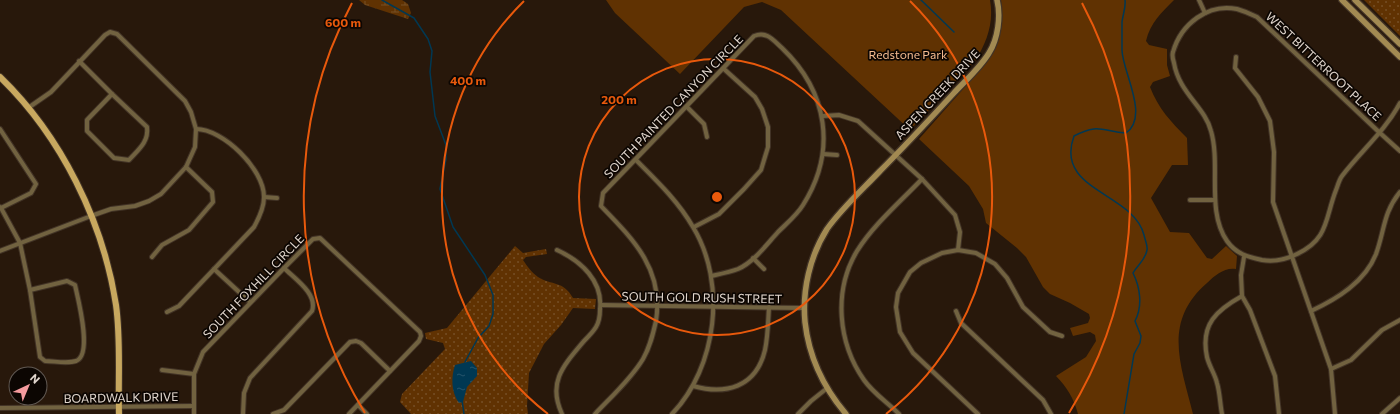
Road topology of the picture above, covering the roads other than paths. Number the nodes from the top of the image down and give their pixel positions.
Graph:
1 (997, 0) edge
2 (1199, 0) edge
3 (1342, 0) edge
4 (1355, 0) edge
5 (1205, 12) junction
6 (1400, 44) edge
7 (1236, 57) dead end
8 (1400, 57) edge
9 (79, 62) junction
10 (724, 69) junction
11 (0, 77) edge
12 (112, 94) junction
13 (1400, 103) edge
14 (687, 107) junction
15 (28, 108) junction
16 (823, 116) junction
17 (0, 128) edge
18 (196, 129) junction
19 (1380, 133) junction
20 (707, 137) dead end
21 (1400, 151) edge
22 (823, 154) junction
23 (837, 155) dead end
24 (896, 155) junction
25 (636, 160) junction
26 (186, 167) junction
27 (922, 179) junction
28 (1400, 192) edge
29 (264, 198) junction
30 (277, 198) dead end
31 (1190, 200) dead end
32 (1215, 200) junction
33 (0, 208) edge
34 (91, 216) junction
35 (694, 227) junction
36 (20, 243) junction
37 (557, 250) dead end
38 (958, 250) junction
39 (0, 251) edge
40 (1292, 256) junction
41 (152, 257) dead end
42 (1244, 257) junction
43 (753, 258) junction
44 (284, 268) junction
45 (214, 269) junction
46 (764, 269) dead end
47 (711, 276) junction
48 (30, 290) junction
49 (1242, 296) junction
50 (250, 302) junction
51 (601, 305) junction
52 (658, 306) junction
53 (714, 307) junction
54 (769, 307) junction
55 (804, 308) junction
56 (956, 311) dead end
57 (1311, 311) junction
58 (167, 312) dead end
59 (1400, 320) edge
60 (1062, 336) dead end
61 (1331, 369) junction
62 (162, 370) dead end
63 (390, 371) junction
64 (194, 374) junction
65 (692, 386) junction
66 (826, 389) junction
67 (1400, 398) edge
68 (358, 405) junction
69 (194, 406) junction
70 (0, 408) edge
71 (39, 408) junction
72 (119, 411) edge
73 (39, 414) edge
74 (194, 414) edge
75 (243, 414) edge
76 (273, 414) edge
77 (349, 414) edge
78 (367, 414) edge
79 (562, 414) edge
80 (595, 414) edge
81 (672, 414) edge
82 (798, 414) edge
83 (846, 414) edge
84 (899, 414) edge
85 (978, 414) edge
86 (1051, 414) edge
87 (1222, 414) edge
88 (1280, 414) edge
89 (1335, 414) edge
90 (1382, 414) edge

1 - 24 street, ASPEN CREEK DRIVE
2 - 5 street
3 - 8 street
4 - 6 street
5 - 19 street, WEST BITTERROOT PLACE
5 - 32 street
7 - 40 street
9 - 12 street
9 - 15 street
9 - 18 street
10 - 14 street, SOUTH PAINTED CANYON CIRCLE
10 - 16 street, SOUTH PAINTED CANYON CIRCLE
10 - 35 street
11 - 15 main road
12 - 12 street
13 - 19 street
14 - 20 street
14 - 25 street, SOUTH PAINTED CANYON CIRCLE
15 - 34 main road
16 - 22 street, SOUTH PAINTED CANYON CIRCLE
16 - 24 street
17 - 33 street
18 - 26 street
18 - 29 street
19 - 21 street, WEST BITTERROOT PLACE
19 - 40 street
22 - 23 street
22 - 43 street, SOUTH PAINTED CANYON CIRCLE
24 - 27 street
24 - 55 street, ASPEN CREEK DRIVE
25 - 35 street
25 - 52 street, SOUTH PAINTED CANYON CIRCLE
26 - 34 street
26 - 41 street
27 - 38 street
27 - 84 street
28 - 57 street
29 - 30 street
29 - 45 street
31 - 32 street
32 - 42 street
33 - 36 street
34 - 36 street
34 - 72 main road
35 - 47 street
36 - 39 street
36 - 48 street
37 - 51 street
38 - 60 street
38 - 85 street
40 - 42 street
40 - 57 street
42 - 49 street
43 - 46 street
43 - 47 street, SOUTH PAINTED CANYON CIRCLE
44 - 50 street, SOUTH FOXHILL CIRCLE
44 - 63 street, SOUTH FOXHILL CIRCLE
44 - 75 street
45 - 50 street
45 - 58 street
47 - 53 street
48 - 48 street
49 - 87 street
49 - 88 street
50 - 64 street, SOUTH FOXHILL CIRCLE
51 - 52 street, SOUTH GOLD RUSH STREET
51 - 79 street
52 - 53 street, SOUTH GOLD RUSH STREET
52 - 80 street
53 - 54 street, SOUTH GOLD RUSH STREET
53 - 65 street
54 - 55 street, SOUTH GOLD RUSH STREET
54 - 65 street
55 - 66 street, ASPEN CREEK DRIVE
56 - 86 street
57 - 61 street
59 - 61 street
61 - 89 street
62 - 64 street
63 - 68 street, SOUTH FOXHILL CIRCLE
63 - 76 street
64 - 69 street, SOUTH FOXHILL CIRCLE
65 - 81 street
66 - 82 street
66 - 83 street, ASPEN CREEK DRIVE
67 - 90 street
68 - 77 street, SOUTH FOXHILL CIRCLE
68 - 78 street
69 - 72 street, BOARDWALK DRIVE
69 - 74 street, SOUTH FOXHILL CIRCLE
70 - 71 street, BOARDWALK DRIVE
71 - 72 street, BOARDWALK DRIVE
71 - 73 street

